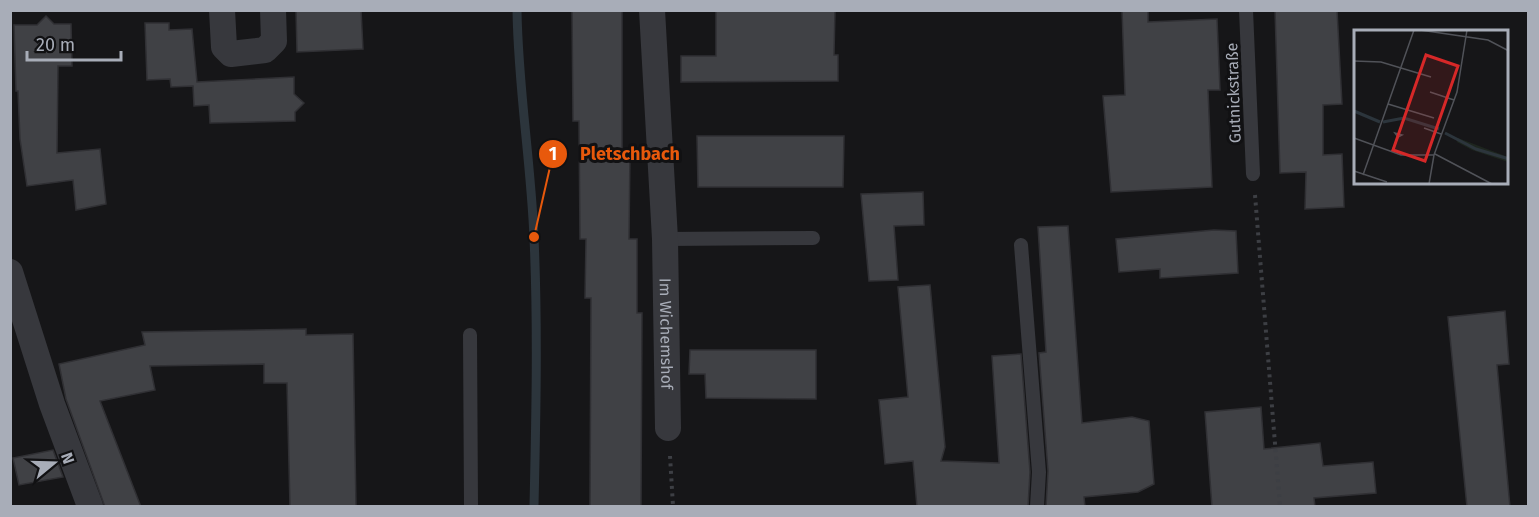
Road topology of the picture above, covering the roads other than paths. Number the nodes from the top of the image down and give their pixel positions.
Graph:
1 (222, 10) edge
2 (273, 10) edge
3 (652, 10) edge
4 (1246, 10) edge
5 (1253, 174) road end
6 (813, 238) dead end
7 (665, 239) junction
8 (1021, 245) dead end
9 (10, 272) edge
10 (470, 335) dead end
11 (668, 428) road end
12 (90, 507) edge
13 (471, 507) edge
14 (1037, 507) edge

1 - 2 street
3 - 7 street, Im Wichemshof
4 - 5 lane, Gutnickstraße
6 - 7 lane
7 - 11 street, Im Wichemshof
8 - 14 lane
9 - 12 street
10 - 13 lane

